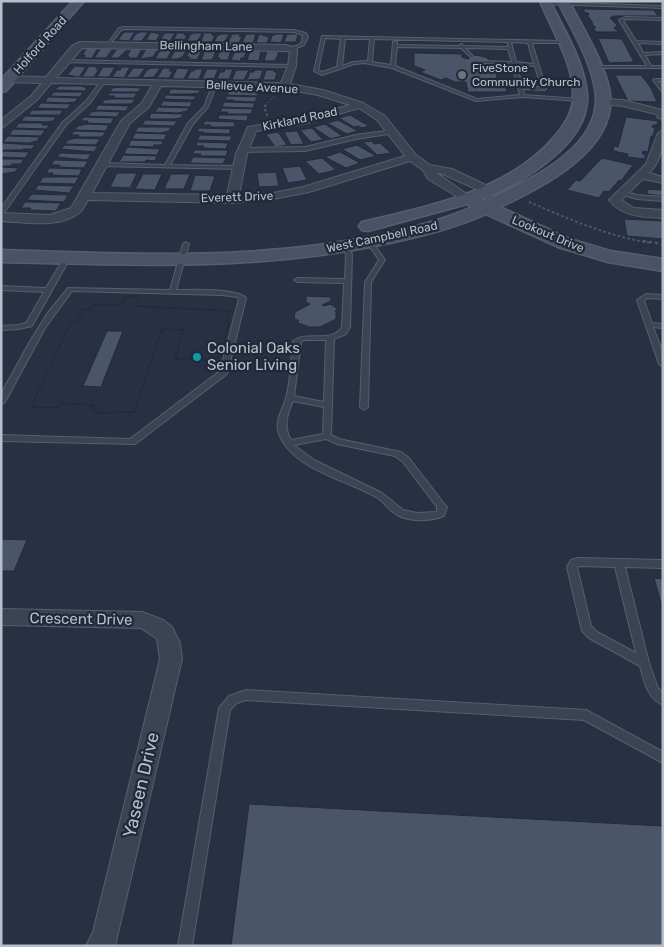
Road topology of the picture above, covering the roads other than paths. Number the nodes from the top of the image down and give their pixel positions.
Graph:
1 (66, 1) edge
2 (79, 1) edge
3 (654, 1) edge
4 (545, 2) edge
5 (564, 2) edge
6 (661, 6) edge
7 (663, 18) edge
8 (342, 38) junction
9 (372, 38) junction
10 (396, 39) junction
11 (461, 40) junction
12 (508, 41) junction
13 (530, 42) junction
14 (562, 42) junction
15 (634, 42) junction
16 (663, 43) edge
17 (107, 45) junction
18 (395, 46) junction
19 (462, 47) junction
20 (510, 48) junction
21 (292, 49) junction
22 (663, 53) edge
23 (642, 54) junction
24 (472, 57) dead end
25 (64, 61) junction
26 (484, 62) dead end
27 (7, 63) dead end
28 (370, 63) junction
29 (514, 65) junction
30 (537, 65) junction
31 (292, 66) junction
32 (393, 67) junction
33 (594, 67) junction
34 (650, 67) junction
35 (663, 67) edge
36 (339, 68) junction
37 (663, 80) edge
38 (49, 81) junction
39 (4, 82) edge
40 (103, 82) junction
41 (158, 83) junction
42 (215, 84) junction
43 (285, 86) junction
44 (521, 88) junction
45 (663, 92) edge
46 (523, 96) junction
47 (580, 100) junction
48 (608, 103) junction
49 (360, 105) junction
50 (663, 116) edge
51 (1, 126) edge
52 (393, 132) junction
53 (663, 133) edge
54 (660, 147) edge
55 (243, 150) junction
56 (412, 157) junction
57 (651, 164) junction
58 (102, 165) junction
59 (167, 166) junction
60 (663, 167) edge
61 (239, 168) junction
62 (427, 168) junction
63 (641, 175) junction
64 (663, 180) edge
65 (488, 189) junction
66 (622, 193) junction
67 (86, 196) junction
68 (465, 198) junction
69 (504, 198) junction
70 (232, 199) junction
71 (663, 199) edge
72 (485, 207) junction
73 (1, 213) edge
74 (663, 214) edge
75 (1, 217) edge
76 (460, 218) junction
77 (510, 218) junction
78 (319, 234) dead end
79 (349, 237) junction
80 (1, 241) edge
81 (370, 241) junction
82 (80, 242) dead end
83 (138, 243) dead end
84 (184, 252) junction
85 (663, 252) edge
86 (1, 256) edge
87 (67, 258) junction
88 (663, 265) edge
89 (296, 280) dead end
90 (348, 281) junction
91 (1, 288) edge
92 (48, 290) junction
93 (172, 290) junction
94 (663, 297) edge
95 (649, 325) junction
96 (663, 326) edge
97 (1, 328) edge
98 (330, 338) junction
99 (663, 364) edge
100 (290, 398) junction
101 (1, 402) edge
102 (328, 405) junction
103 (364, 407) dead end
104 (327, 436) junction
105 (1, 438) edge
106 (290, 443) junction
107 (619, 563) junction
108 (663, 564) edge
109 (1, 617) edge
110 (159, 626) joint
111 (644, 663) junction
112 (663, 700) edge
113 (663, 758) edge
114 (100, 946) edge
115 (185, 946) edge

1 - 27 main road, Holford Road
2 - 39 main road, Holford Road
3 - 6 lane
4 - 5 lane
4 - 14 main road
5 - 6 lane
5 - 33 main road, West Campbell Road
7 - 15 lane
8 - 9 lane
8 - 36 lane
8 - 36 lane
9 - 10 lane
9 - 28 lane
10 - 11 lane
10 - 18 lane
11 - 12 lane
11 - 19 lane
12 - 13 lane
12 - 20 lane
13 - 14 lane
13 - 30 lane
14 - 47 main road
15 - 16 lane
15 - 23 lane
17 - 21 street, Bellingham Lane
17 - 21 lane
17 - 25 street, Bellingham Lane
18 - 19 lane
18 - 32 lane
19 - 20 lane
19 - 24 lane
20 - 29 lane
21 - 31 street
22 - 23 lane
23 - 34 lane
25 - 31 lane
25 - 38 street
26 - 29 lane
28 - 32 lane
28 - 36 lane
29 - 30 lane
29 - 44 lane
30 - 44 lane
31 - 43 street
32 - 46 lane
33 - 34 lane
33 - 48 main road, West Campbell Road
34 - 35 lane
37 - 45 lane
38 - 39 street, Bellevue Avenue
38 - 40 street, Bellevue Avenue
38 - 51 street
40 - 41 street, Bellevue Avenue
40 - 73 lane
41 - 42 street, Bellevue Avenue
41 - 58 street
42 - 43 street, Bellevue Avenue
42 - 59 lane
43 - 49 street, Bellevue Avenue
44 - 46 lane
46 - 47 lane
47 - 48 main road
47 - 65 main road, West Campbell Road
48 - 50 street
48 - 69 main road, West Campbell Road
49 - 52 street, Bellevue Avenue
49 - 55 street, Kirkland Road
52 - 55 lane
52 - 56 street, Bellevue Avenue
53 - 54 street
54 - 57 street
55 - 61 street, Kirkland Road
56 - 62 street, Bellevue Avenue
56 - 70 street, Everett Drive
57 - 60 street
57 - 63 street
58 - 59 lane
58 - 67 street
59 - 61 lane
61 - 70 street, Kirkland Road
62 - 65 street, Bellevue Avenue
62 - 68 street, Bellevue Avenue
63 - 64 street
63 - 66 street
65 - 68 main road, West Campbell Road
65 - 69 main road, Lookout Drive
66 - 71 lane
66 - 74 street
67 - 70 street, Everett Drive
67 - 75 street
68 - 72 main road, Lookout Drive
68 - 79 main road, West Campbell Road
69 - 72 main road, West Campbell Road
69 - 85 main road, Lookout Drive
72 - 76 main road, West Campbell Road
72 - 77 main road, Lookout Drive
76 - 77 main road
76 - 81 main road, West Campbell Road
77 - 88 main road, Lookout Drive
78 - 84 main road, West Campbell Road
79 - 81 main road, West Campbell Road
79 - 84 main road, West Campbell Road
79 - 90 lane
80 - 82 main road
81 - 103 lane
83 - 84 main road, West Campbell Road
84 - 87 main road, West Campbell Road
84 - 93 lane
86 - 87 main road, West Campbell Road
87 - 92 lane
89 - 90 lane
90 - 98 lane
91 - 92 lane
92 - 97 lane
93 - 101 lane
93 - 105 lane
94 - 95 lane
95 - 96 lane
95 - 99 lane
98 - 100 lane
98 - 102 lane
100 - 102 lane
100 - 106 lane
102 - 104 lane
104 - 106 lane
104 - 106 lane
107 - 108 lane
107 - 111 lane
107 - 111 lane
109 - 110 street, Crescent Drive
110 - 114 street, Yaseen Drive
111 - 112 lane
113 - 115 lane

